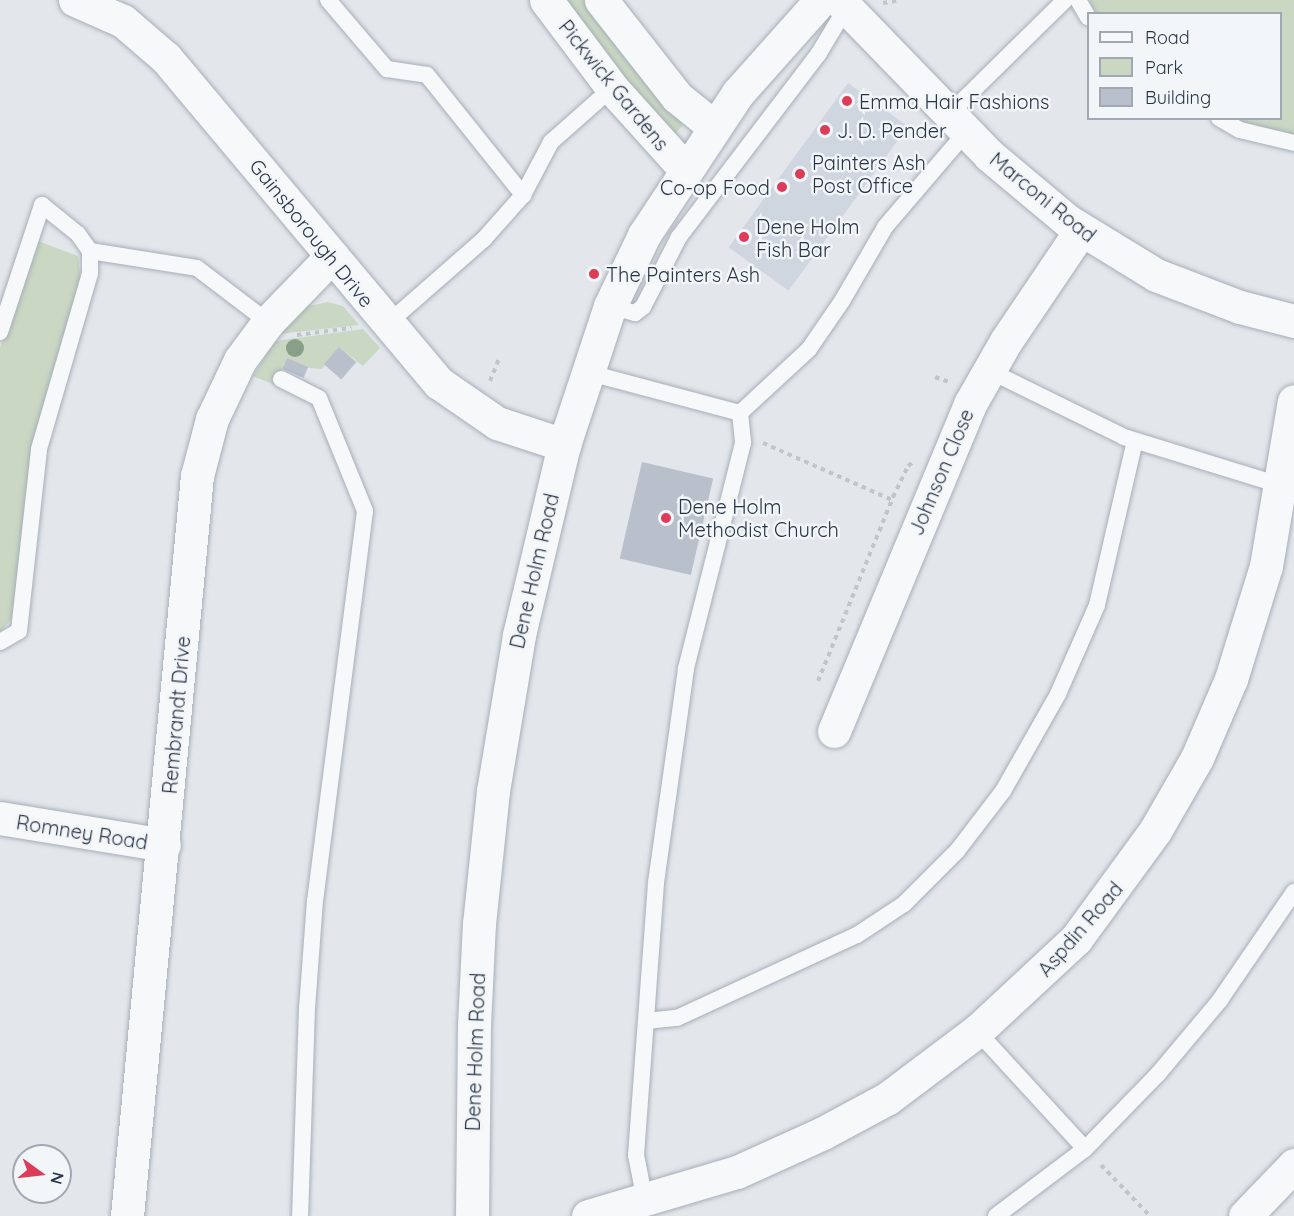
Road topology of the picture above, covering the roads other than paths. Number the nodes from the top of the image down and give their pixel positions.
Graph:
1 (75, 0) edge
2 (328, 0) edge
3 (546, 0) edge
4 (601, 0) edge
5 (1065, 0) edge
6 (1078, 0) edge
7 (835, 3) edge
8 (1087, 14) edge
9 (612, 88) junction
10 (1223, 120) edge
11 (958, 123) junction
12 (713, 126) junction
13 (1294, 143) edge
14 (685, 169) junction
15 (523, 195) junction
16 (1081, 230) junction
17 (90, 251) junction
18 (332, 256) junction
19 (610, 306) junction
20 (1294, 321) edge
21 (373, 326) junction
22 (280, 329) junction
23 (0, 332) edge
24 (988, 370) junction
25 (586, 372) junction
26 (281, 379) dead end
27 (1294, 401) edge
28 (740, 413) junction
29 (1135, 441) junction
30 (564, 445) junction
31 (1284, 488) edge
32 (0, 642) edge
33 (834, 731) dead end
34 (0, 818) edge
35 (164, 846) junction
36 (1294, 892) edge
37 (646, 1021) junction
38 (977, 1031) junction
39 (1085, 1149) junction
40 (1294, 1165) edge
41 (641, 1207) edge
42 (127, 1216) edge
43 (300, 1216) edge
44 (472, 1216) edge
45 (588, 1216) edge
46 (996, 1216) edge
47 (1245, 1216) edge

1 - 18 street, Gainsborough Drive
2 - 15 lane
3 - 9 street, Pickwick Gardens
4 - 12 street, Pickwick Gardens
5 - 11 lane
6 - 8 lane
7 - 11 street, Marconi Road
7 - 12 street, Dene Holm Road
7 - 19 lane
9 - 14 street, Pickwick Gardens
9 - 15 lane
10 - 13 lane
11 - 16 street, Marconi Road
11 - 28 lane
12 - 14 street, Dene Holm Road
14 - 19 street, Dene Holm Road
15 - 21 lane
16 - 20 street, Marconi Road
16 - 24 street, Johnson Close
17 - 22 lane
17 - 23 lane
17 - 32 lane
18 - 21 street, Gainsborough Drive
18 - 22 street, Rembrandt Drive
19 - 25 street, Dene Holm Road
21 - 30 street, Gainsborough Drive
22 - 35 street, Rembrandt Drive
24 - 29 lane
24 - 33 street, Johnson Close
25 - 28 lane
25 - 30 street, Dene Holm Road
26 - 43 lane
27 - 31 street, Aspdin Road
28 - 37 lane
29 - 31 lane
29 - 37 lane
30 - 44 street, Dene Holm Road
31 - 38 street, Aspdin Road
34 - 35 street, Romney Road
35 - 42 street, Rembrandt Drive
36 - 39 lane
37 - 41 lane
38 - 39 lane
38 - 41 street, Aspdin Road
39 - 46 lane
40 - 47 street
41 - 45 street, Aspdin Road

